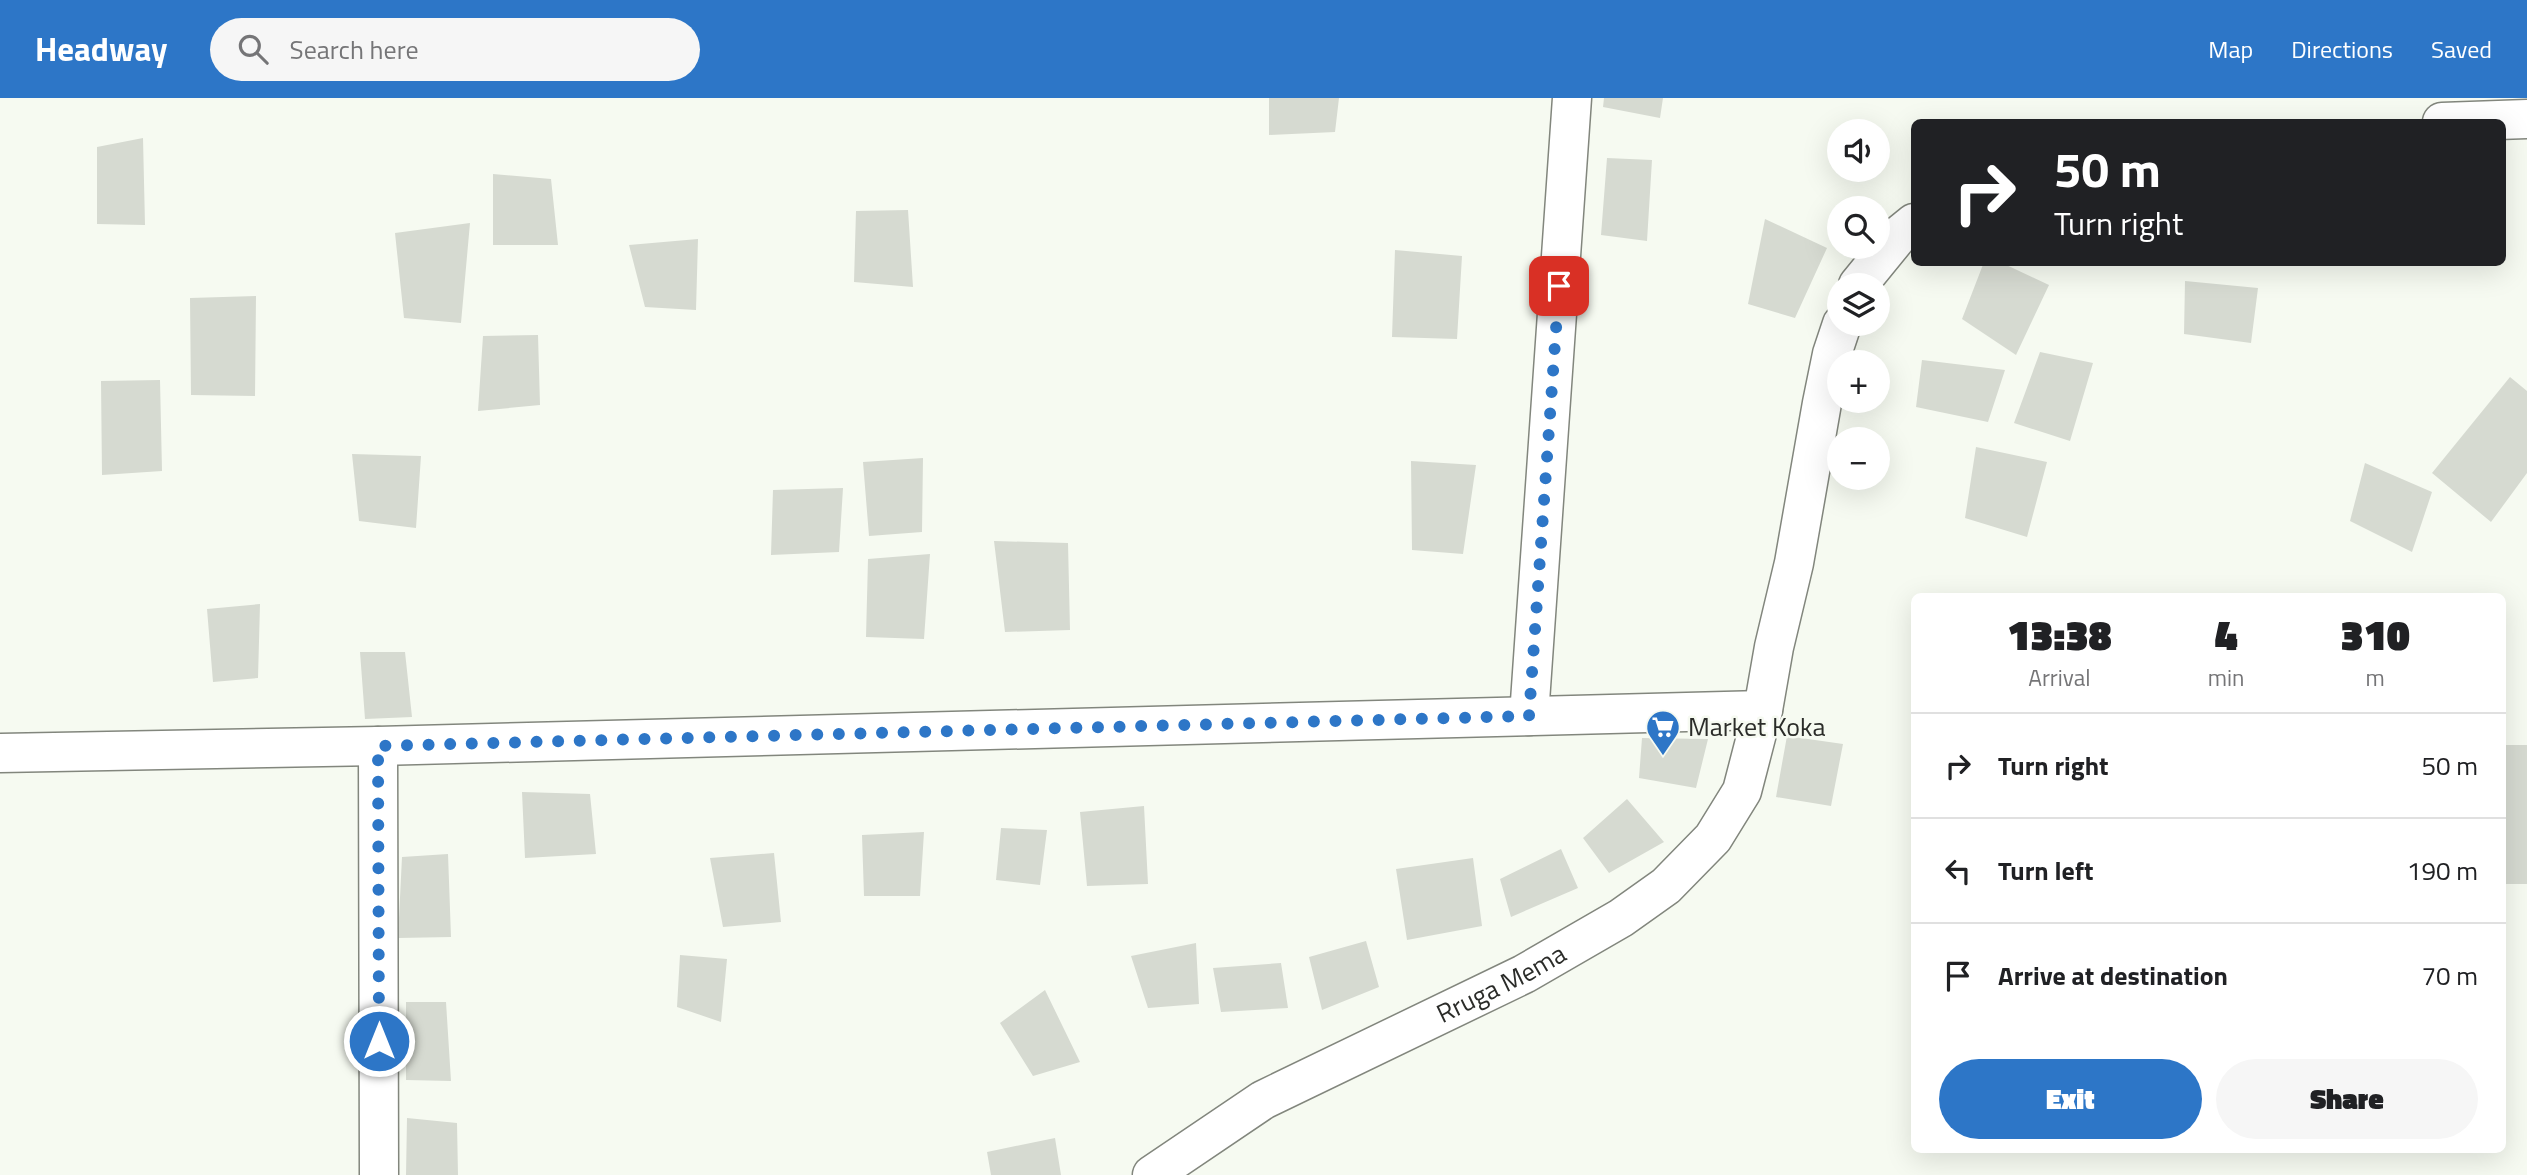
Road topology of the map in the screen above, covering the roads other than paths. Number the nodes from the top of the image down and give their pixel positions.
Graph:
1 (1572, 98) edge
2 (2527, 119) edge
3 (2506, 120) edge
4 (1911, 226) edge
5 (1868, 273) edge
6 (1839, 336) edge
7 (1763, 710) junction
8 (1529, 716) junction
9 (378, 746) junction
10 (0, 753) edge
11 (379, 1175) edge
12 (1152, 1175) edge

1 - 8 lane
2 - 3 lane
4 - 5 lane
6 - 7 lane, Rruga Mema
7 - 8 lane
7 - 12 lane, Rruga Mema
8 - 9 lane
9 - 10 lane
9 - 11 lane

